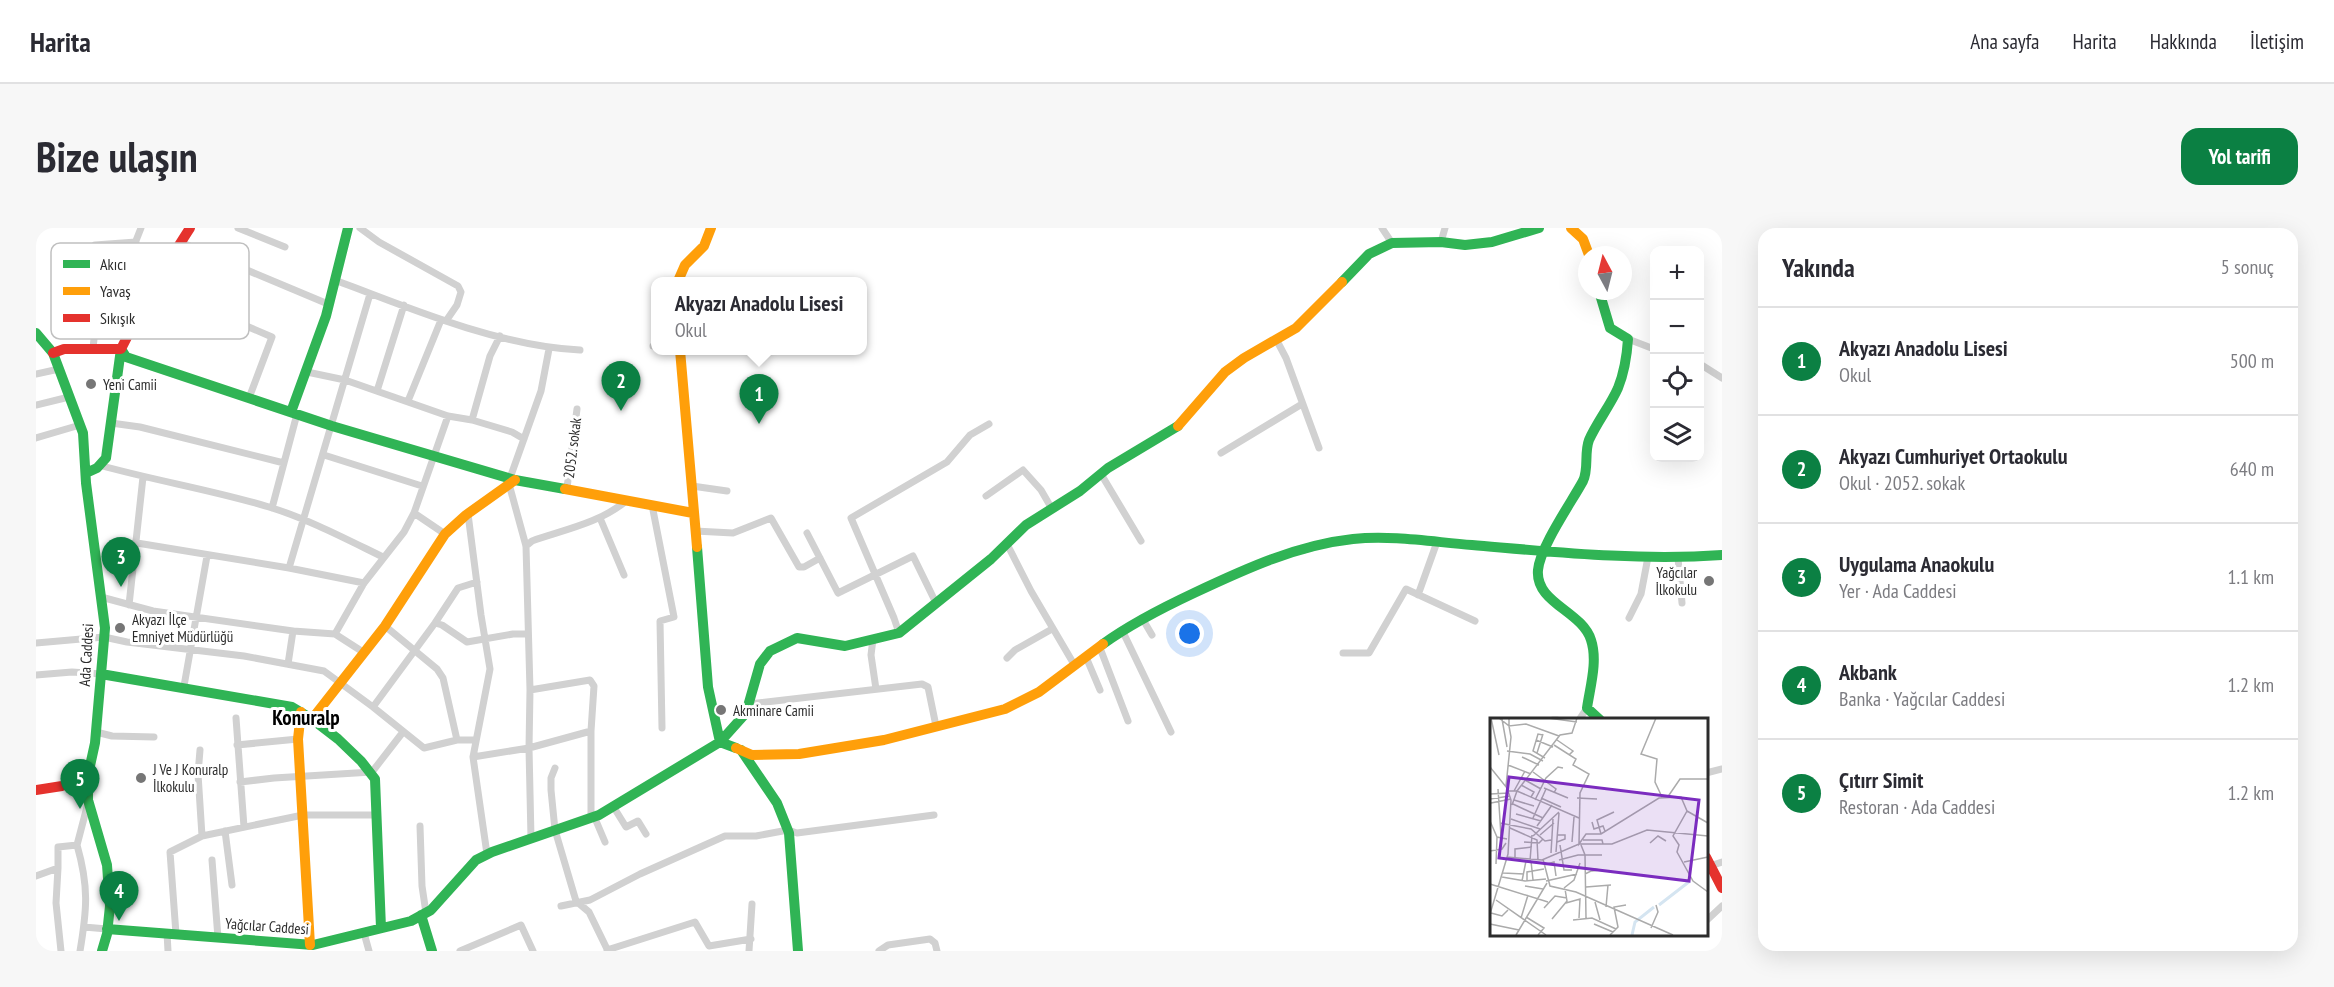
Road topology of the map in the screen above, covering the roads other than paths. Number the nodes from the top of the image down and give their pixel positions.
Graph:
1 (141, 228) edge
2 (190, 228) edge
3 (238, 228) edge
4 (348, 228) edge
5 (360, 228) edge
6 (711, 228) edge
7 (1383, 228) edge
8 (1445, 228) edge
9 (1539, 228) edge
10 (1570, 228) edge
11 (180, 242) edge
12 (1441, 242) junction
13 (136, 243) edge
14 (1392, 243) junction
15 (285, 246) dead end
16 (1587, 246) edge
17 (249, 271) edge
18 (680, 277) edge
19 (335, 280) junction
20 (370, 294) junction
21 (1602, 300) edge
22 (328, 304) junction
23 (404, 305) junction
24 (443, 320) junction
25 (249, 327) edge
26 (36, 334) edge
27 (500, 336) junction
28 (94, 339) edge
29 (126, 339) edge
30 (1276, 339) junction
31 (1628, 339) junction
32 (1650, 347) edge
33 (93, 348) junction
34 (121, 349) junction
35 (549, 349) junction
36 (580, 350) dead end
37 (52, 354) junction
38 (680, 355) edge
39 (1704, 367) edge
40 (58, 369) junction
41 (307, 372) junction
42 (36, 374) edge
43 (1722, 378) edge
44 (345, 380) junction
45 (377, 390) junction
46 (69, 397) junction
47 (249, 398) junction
48 (408, 401) junction
49 (1302, 404) junction
50 (36, 405) edge
51 (577, 409) dead end
52 (294, 413) junction
53 (448, 416) junction
54 (472, 420) junction
55 (111, 423) junction
56 (989, 424) dead end
57 (80, 425) junction
58 (332, 426) junction
59 (36, 438) edge
60 (524, 439) junction
61 (1319, 448) dead end
62 (1221, 453) dead end
63 (324, 455) junction
64 (434, 457) junction
65 (284, 463) junction
66 (99, 465) junction
67 (86, 473) junction
68 (1101, 474) junction
69 (143, 477) junction
70 (511, 481) junction
71 (422, 486) junction
72 (692, 486) junction
73 (567, 488) junction
74 (727, 491) dead end
75 (986, 496) dead end
76 (627, 500) junction
77 (652, 505) junction
78 (272, 508) junction
79 (1052, 509) junction
80 (414, 513) junction
81 (468, 513) junction
82 (693, 513) junction
83 (600, 518) junction
84 (303, 520) junction
85 (695, 531) junction
86 (807, 533) dead end
87 (445, 534) junction
88 (1141, 541) dead end
89 (1437, 542) junction
90 (137, 543) junction
91 (1007, 544) junction
92 (526, 546) junction
93 (1544, 551) junction
94 (1722, 555) edge
95 (207, 556) junction
96 (1648, 556) junction
97 (383, 557) junction
98 (820, 558) junction
99 (1678, 558) junction
100 (289, 568) junction
101 (624, 575) dead end
102 (875, 575) junction
103 (477, 582) junction
104 (364, 583) junction
105 (1418, 595) junction
106 (101, 597) junction
107 (936, 603) junction
108 (1682, 603) dead end
109 (129, 605) junction
110 (197, 616) junction
111 (1142, 618) junction
112 (1629, 618) dead end
113 (1475, 621) dead end
114 (435, 623) junction
115 (385, 626) junction
116 (1052, 628) junction
117 (293, 630) junction
118 (1122, 630) junction
119 (899, 633) junction
120 (335, 634) junction
121 (528, 634) junction
122 (1152, 635) dead end
123 (104, 637) junction
124 (485, 639) junction
125 (873, 639) junction
126 (36, 644) edge
127 (189, 648) junction
128 (1100, 648) junction
129 (363, 652) junction
130 (413, 652) junction
131 (1343, 653) dead end
132 (1086, 657) junction
133 (1007, 658) dead end
134 (288, 664) junction
135 (1075, 666) junction
136 (101, 674) junction
137 (36, 675) edge
138 (341, 683) junction
139 (184, 686) junction
140 (876, 689) junction
141 (530, 690) junction
142 (1100, 690) dead end
143 (748, 704) junction
144 (373, 707) junction
145 (1587, 708) junction
146 (301, 712) junction
147 (236, 718) dead end
148 (1580, 718) edge
149 (1597, 718) edge
150 (312, 719) junction
151 (1128, 722) dead end
152 (936, 726) junction
153 (662, 728) dead end
154 (591, 731) junction
155 (96, 732) junction
156 (403, 732) junction
157 (1171, 732) dead end
158 (154, 736) dead end
159 (298, 739) junction
160 (457, 740) junction
161 (475, 740) junction
162 (720, 742) junction
163 (237, 745) junction
164 (529, 748) junction
165 (200, 750) dead end
166 (741, 750) junction
167 (473, 757) junction
168 (555, 768) dead end
169 (1722, 769) edge
170 (372, 772) junction
171 (1707, 773) edge
172 (88, 776) junction
173 (300, 777) junction
174 (240, 782) junction
175 (37, 792) edge
176 (88, 800) junction
177 (613, 806) junction
178 (303, 815) junction
179 (377, 815) junction
180 (934, 816) dead end
181 (593, 817) junction
182 (420, 826) dead end
183 (244, 827) junction
184 (555, 830) junction
185 (788, 830) junction
186 (225, 831) junction
187 (646, 834) dead end
188 (202, 836) junction
189 (531, 838) junction
190 (605, 842) dead end
191 (77, 845) junction
192 (487, 854) junction
193 (212, 860) dead end
194 (1708, 861) edge
195 (1722, 862) edge
196 (58, 868) junction
197 (36, 876) edge
198 (232, 885) dead end
199 (1722, 888) edge
200 (576, 902) junction
201 (752, 904) dead end
202 (561, 906) dead end
203 (1722, 906) edge
204 (424, 914) junction
205 (1707, 920) edge
206 (84, 927) junction
207 (107, 928) junction
208 (381, 928) junction
209 (364, 933) junction
210 (172, 934) junction
211 (218, 938) junction
212 (751, 939) junction
213 (477, 943) junction
214 (278, 947) edge
215 (315, 947) edge
216 (80, 950) edge
217 (608, 950) edge
218 (61, 951) edge
219 (72, 951) edge
220 (102, 951) edge
221 (168, 951) edge
222 (369, 951) edge
223 (432, 951) edge
224 (460, 951) edge
225 (480, 951) edge
226 (533, 951) edge
227 (749, 951) edge
228 (798, 951) edge
229 (879, 951) edge
230 (937, 951) edge

1 - 13 street
2 - 11 main road
3 - 15 street
4 - 19 main road
5 - 24 street
6 - 18 main road
7 - 14 street
8 - 12 street
9 - 12 main road
10 - 16 main road
12 - 14 main road
14 - 30 main road
17 - 22 street
19 - 20 street
19 - 22 main road
20 - 23 street
20 - 44 street
21 - 31 main road
22 - 41 main road
23 - 24 street
23 - 45 street
24 - 27 street
24 - 48 street
25 - 47 street
26 - 37 main road, Ada Caddesi
27 - 35 street
27 - 54 street
28 - 33 street
29 - 34 main road
30 - 49 street
30 - 68 main road
31 - 32 street
31 - 93 main road
33 - 34 main road
33 - 37 main road
34 - 47 main road
34 - 55 main road
35 - 36 street
35 - 60 street
37 - 40 main road, Ada Caddesi
38 - 72 main road
39 - 43 street
40 - 42 street
40 - 46 main road, Ada Caddesi
41 - 44 street
41 - 52 main road
44 - 45 street
44 - 58 street
45 - 48 street
46 - 50 street
46 - 57 main road, Ada Caddesi
47 - 52 main road
48 - 53 street
49 - 61 street
49 - 62 street
51 - 73 street, 2052. sokak
52 - 58 main road
52 - 65 street
53 - 54 street
53 - 64 street
54 - 60 street
55 - 65 street
55 - 66 main road
56 - 102 street
57 - 59 street
57 - 67 main road, Ada Caddesi
58 - 63 street
58 - 64 main road
60 - 70 street
63 - 71 street
63 - 84 street
64 - 70 main road
64 - 71 street
65 - 78 street
66 - 67 main road
66 - 69 street
67 - 106 main road, Ada Caddesi
68 - 79 main road
68 - 88 street
69 - 78 street
69 - 90 street
70 - 73 main road
70 - 81 main road
70 - 92 street
71 - 80 street
72 - 74 street
72 - 82 main road
73 - 76 main road
75 - 79 street
76 - 77 main road
76 - 83 street
77 - 82 main road
77 - 153 street
78 - 84 street
79 - 91 main road
80 - 87 street
80 - 97 street
81 - 87 main road
81 - 103 street
82 - 85 main road
83 - 92 street
83 - 101 street
84 - 97 street
84 - 100 street
85 - 98 street
85 - 162 main road
86 - 98 street
87 - 115 main road
89 - 93 main road
89 - 105 street
89 - 111 main road
90 - 95 street
90 - 109 street
91 - 107 main road
91 - 116 street
92 - 121 street
93 - 96 main road
93 - 145 main road
94 - 99 main road
95 - 100 street
95 - 110 street
96 - 99 main road
96 - 112 street
97 - 104 street
98 - 102 street
99 - 108 street
100 - 104 street
102 - 107 street
102 - 119 street
103 - 114 street
103 - 124 street
104 - 120 street
105 - 113 street
105 - 131 street
106 - 109 street
106 - 123 main road, Ada Caddesi
107 - 119 main road
109 - 110 street
110 - 117 street
110 - 127 street
111 - 118 main road
111 - 122 street
114 - 124 street
114 - 130 street
115 - 129 main road
115 - 130 street
116 - 133 street
116 - 135 street
117 - 120 street
117 - 134 street
118 - 128 main road
118 - 157 street
119 - 125 main road
120 - 129 street
121 - 124 street
121 - 141 street
123 - 126 street
123 - 127 street
123 - 136 main road, Ada Caddesi
124 - 161 street
125 - 140 street
125 - 143 main road
127 - 134 street
127 - 139 street
128 - 132 main road
128 - 151 street
129 - 138 main road
130 - 144 street
130 - 160 street
132 - 135 main road
132 - 142 street
134 - 138 street
135 - 152 main road
136 - 137 street
136 - 139 main road
136 - 155 main road, Ada Caddesi
138 - 144 street
138 - 150 main road
139 - 146 main road
140 - 143 street
140 - 152 street
141 - 154 street
141 - 164 street
143 - 162 main road
144 - 156 street
145 - 148 street
145 - 149 main road
146 - 150 main road
146 - 159 main road
147 - 163 street
150 - 170 main road
152 - 166 main road
154 - 164 street
154 - 181 street
155 - 158 street
155 - 172 main road, Ada Caddesi
156 - 160 street
156 - 170 street
159 - 163 street
159 - 173 main road
160 - 161 street
161 - 167 street
162 - 166 main road
162 - 177 main road
163 - 174 street
164 - 167 street
164 - 189 street
165 - 188 street
166 - 185 main road
167 - 192 street
168 - 184 street
169 - 171 street
170 - 173 street
170 - 179 main road
172 - 175 main road
172 - 176 main road, Ada Caddesi
173 - 174 street
173 - 178 main road
174 - 183 street
176 - 191 street
176 - 207 main road, Ada Caddesi
177 - 181 main road
177 - 187 street
178 - 179 street
178 - 183 street
178 - 215 main road
179 - 208 main road
180 - 185 street
181 - 184 main road
181 - 190 street
182 - 204 street
183 - 186 street
184 - 189 main road
184 - 200 street
185 - 200 street
185 - 228 main road
186 - 188 street
186 - 198 street
188 - 210 street
189 - 192 main road
191 - 196 street
191 - 206 street
192 - 204 main road
193 - 211 street
194 - 195 street
194 - 199 main road
196 - 197 street
196 - 218 street
200 - 202 street
200 - 217 street
201 - 212 street
203 - 205 street
204 - 208 main road, Yağcılar Caddesi
204 - 223 main road
206 - 207 street
206 - 216 street
207 - 210 main road, Yağcılar Caddesi
207 - 220 main road, Ada Caddesi
208 - 209 main road, Yağcılar Caddesi
209 - 215 main road, Yağcılar Caddesi
209 - 222 street
210 - 211 main road, Yağcılar Caddesi
210 - 221 street
211 - 214 main road, Yağcılar Caddesi
212 - 217 street
212 - 227 street
213 - 224 street
213 - 225 street
213 - 226 street
214 - 215 main road, Yağcılar Caddesi
216 - 219 street
229 - 230 street

